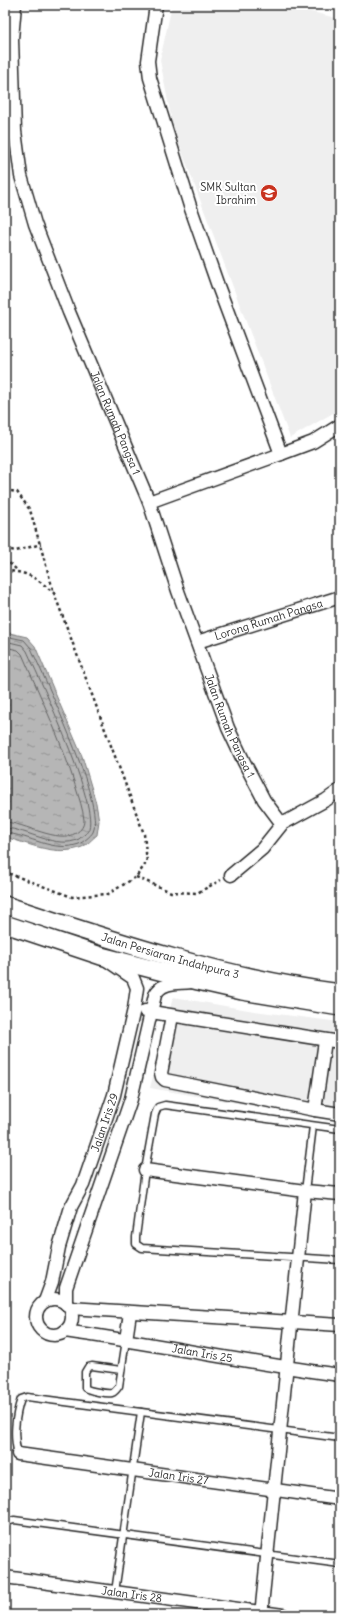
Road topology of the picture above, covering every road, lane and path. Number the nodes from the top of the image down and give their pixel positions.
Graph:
1 (15, 5) edge
2 (156, 5) edge
3 (340, 425) edge
4 (281, 454) junction
5 (5, 490) edge
6 (149, 502) junction
7 (41, 544) junction
8 (5, 549) edge
9 (5, 559) edge
10 (5, 571) edge
11 (18, 571) junction
12 (54, 593) junction
13 (340, 597) edge
14 (197, 642) junction
15 (340, 790) edge
16 (282, 824) junction
17 (5, 872) edge
18 (232, 875) joint
19 (136, 877) junction
20 (5, 905) edge
21 (5, 924) edge
22 (101, 956) junction
23 (198, 981) junction
24 (340, 993) edge
25 (340, 1007) edge
26 (134, 1009) junction
27 (152, 1012) junction
28 (172, 1016) junction
29 (325, 1041) junction
30 (340, 1042) edge
31 (315, 1110) junction
32 (340, 1114) edge
33 (313, 1126) junction
34 (340, 1128) edge
35 (145, 1170) junction
36 (305, 1191) junction
37 (340, 1194) edge
38 (298, 1257) junction
39 (340, 1260) edge
40 (45, 1301) junction
41 (68, 1306) junction
42 (130, 1313) junction
43 (292, 1322) junction
44 (340, 1325) edge
45 (65, 1331) junction
46 (126, 1340) junction
47 (287, 1368) junction
48 (121, 1370) junction
49 (340, 1375) edge
50 (141, 1412) junction
51 (280, 1430) junction
52 (340, 1438) edge
53 (18, 1454) joint
54 (133, 1470) junction
55 (274, 1490) junction
56 (340, 1500) edge
57 (5, 1523) edge
58 (123, 1535) junction
59 (268, 1554) junction
60 (340, 1564) edge
61 (5, 1577) edge
62 (116, 1592) junction
63 (261, 1614) edge
64 (283, 1615) edge

1 - 6 street, Jalan Rumah Pangsa 1
2 - 4 street
3 - 4 street
4 - 6 street
5 - 7 path
6 - 14 street, Jalan Rumah Pangsa 1
7 - 8 path
7 - 12 path
9 - 11 path
10 - 11 path
11 - 12 path
12 - 19 path
13 - 14 street, Lorong Rumah Pangsa
14 - 16 street, Jalan Rumah Pangsa 1
15 - 16 street
16 - 18 street
17 - 19 path
18 - 19 path
20 - 24 main road, Jalan Persiaran Indahpura 3
21 - 22 main road, Jalan Persiaran Indahpura 3
22 - 23 main road, Jalan Persiaran Indahpura 3
22 - 26 street, Jalan Iris 29
23 - 25 main road, Jalan Persiaran Indahpura 3
23 - 27 street, Jalan Iris 29
26 - 27 street
26 - 40 street, Jalan Iris 29
27 - 28 street
27 - 41 street, Jalan Iris 29
28 - 29 street
28 - 31 street
29 - 30 street
29 - 31 street
31 - 32 street
33 - 34 lane
33 - 35 lane
33 - 36 lane
35 - 36 street
35 - 38 lane
36 - 37 street
36 - 38 street
38 - 39 lane
38 - 43 street
40 - 41 street
40 - 45 street
41 - 42 street
41 - 45 street
42 - 43 street
42 - 46 street
43 - 44 street
43 - 47 street
45 - 46 street, Jalan Iris 25
46 - 47 street, Jalan Iris 25
46 - 48 lane
47 - 49 street, Jalan Iris 25
47 - 51 street
48 - 48 lane
50 - 51 lane
50 - 53 lane
50 - 54 lane
51 - 52 lane
51 - 55 street
53 - 54 street, Jalan Iris 27
54 - 55 street, Jalan Iris 27
54 - 58 lane
55 - 56 street, Jalan Iris 27
55 - 59 street
57 - 58 lane
58 - 59 lane
58 - 62 lane
59 - 60 lane
59 - 63 street
61 - 62 street, Jalan Iris 28
62 - 63 street, Jalan Iris 28
63 - 64 street, Jalan Iris 28

